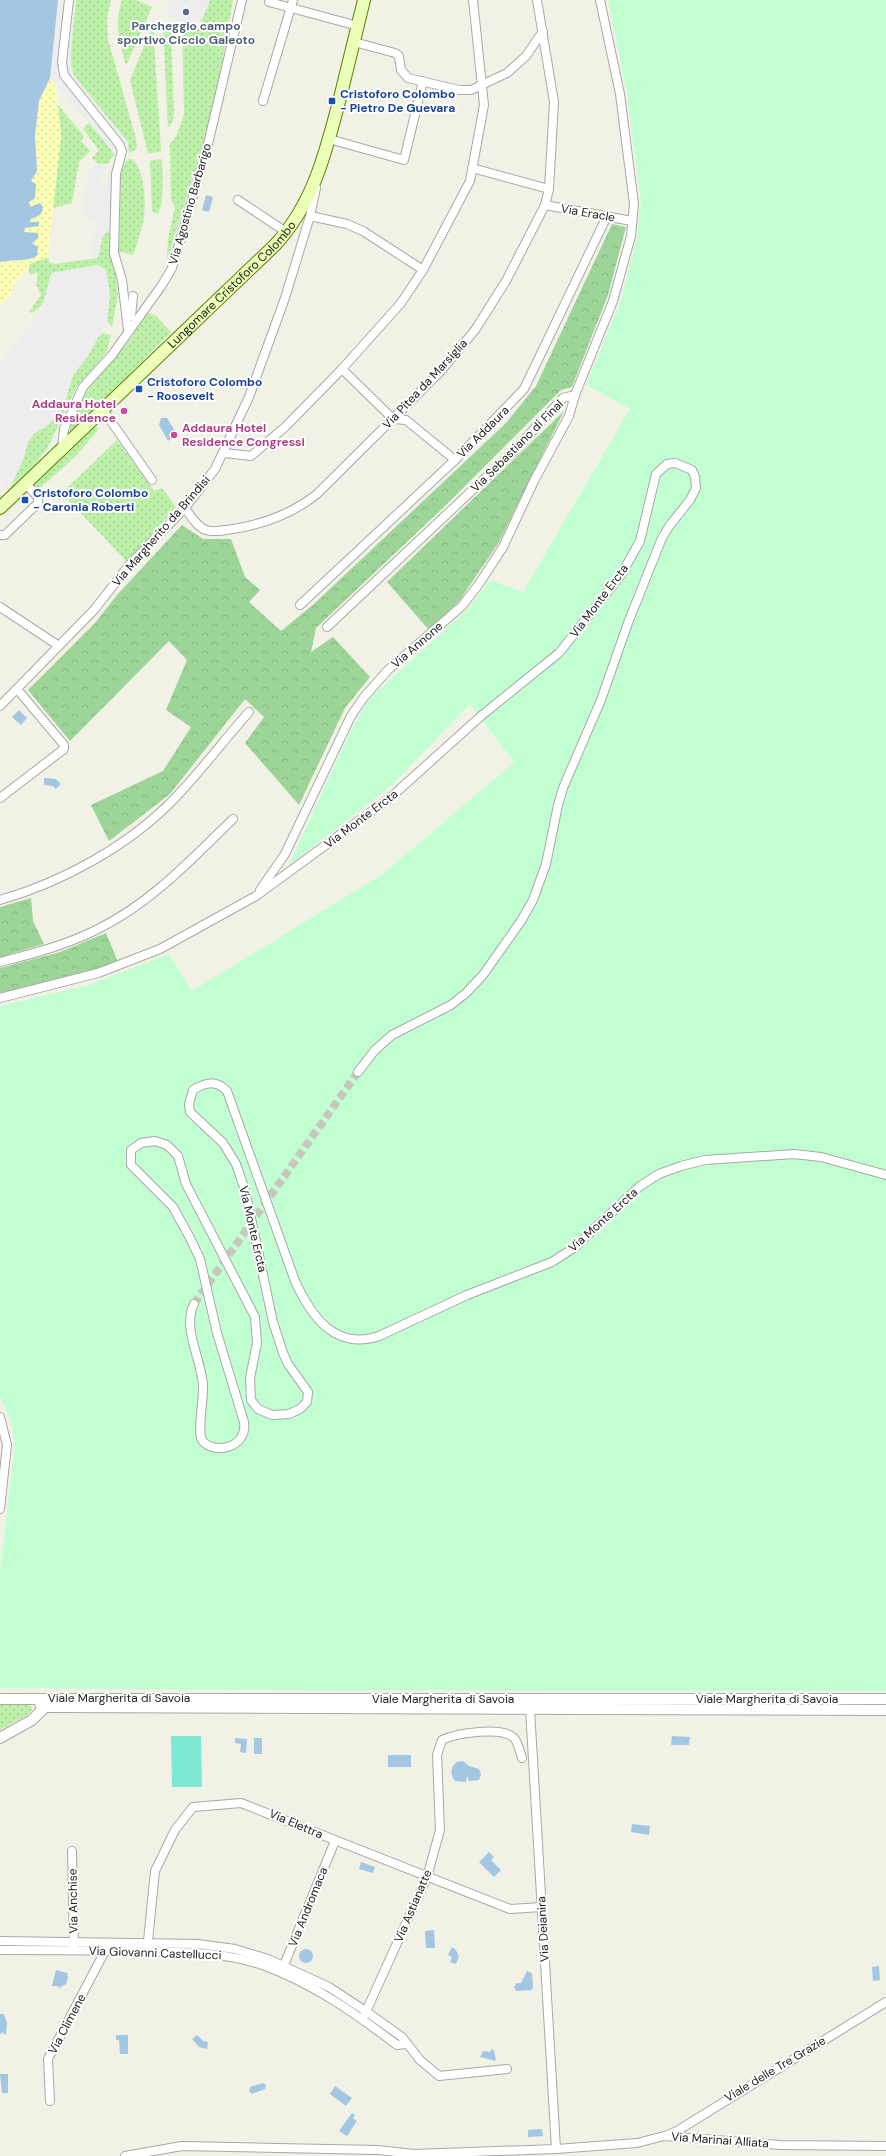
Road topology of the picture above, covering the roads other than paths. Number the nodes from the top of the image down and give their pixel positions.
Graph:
1 (69, 0) edge
2 (242, 0) edge
3 (293, 0) edge
4 (364, 0) edge
5 (473, 0) edge
6 (537, 0) edge
7 (600, 0) edge
8 (269, 2) dead end
9 (290, 8) junction
10 (358, 26) junction
11 (543, 31) junction
12 (354, 42) junction
13 (423, 81) junction
14 (482, 86) junction
15 (263, 101) dead end
16 (329, 139) junction
17 (472, 168) junction
18 (318, 175) junction
19 (549, 189) junction
20 (238, 200) dead end
21 (544, 205) junction
22 (310, 216) junction
23 (607, 216) junction
24 (632, 221) junction
25 (286, 232) junction
26 (423, 270) junction
27 (133, 296) dead end
28 (128, 331) junction
29 (342, 369) junction
30 (575, 394) junction
31 (103, 410) junction
32 (393, 419) junction
33 (62, 449) junction
34 (224, 452) junction
35 (455, 460) junction
36 (152, 480) dead end
37 (26, 484) junction
38 (0, 508) edge
39 (185, 508) junction
40 (0, 535) edge
41 (300, 605) dead end
42 (0, 607) edge
43 (327, 627) dead end
44 (59, 646) junction
45 (17, 689) junction
46 (0, 706) edge
47 (249, 712) dead end
48 (0, 798) edge
49 (233, 819) dead end
50 (256, 896) junction
51 (0, 900) edge
52 (0, 962) edge
53 (0, 998) edge
54 (358, 1072) tunnel mouth
55 (886, 1176) edge
56 (194, 1304) tunnel mouth
57 (0, 1417) edge
58 (0, 1509) edge
59 (0, 1699) edge
60 (35, 1699) junction
61 (886, 1700) edge
62 (530, 1709) junction
63 (42, 1710) junction
64 (886, 1710) edge
65 (0, 1738) edge
66 (522, 1758) dead end
67 (335, 1841) junction
68 (72, 1851) dead end
69 (427, 1877) junction
70 (542, 1907) junction
71 (0, 1941) edge
72 (147, 1942) junction
73 (74, 1946) junction
74 (0, 1950) edge
75 (105, 1950) junction
76 (147, 1951) junction
77 (283, 1969) junction
78 (886, 2002) edge
79 (365, 2016) junction
80 (507, 2069) dead end
81 (50, 2101) dead end
82 (664, 2136) junction
83 (886, 2146) edge
84 (556, 2149) junction
85 (125, 2156) edge

1 - 28 street
2 - 28 street, Via Agostino Barbarigo
3 - 9 street
4 - 10 main road, Lungomare Cristoforo Colombo
5 - 14 street
6 - 11 street, Via Pitea da Marsiglia
7 - 24 street, Via Sebastiano di Final
8 - 9 street
9 - 10 street
9 - 15 street
10 - 12 main road, Lungomare Cristoforo Colombo
11 - 14 street
11 - 19 street, Via Pitea da Marsiglia
12 - 13 street
12 - 16 main road, Lungomare Cristoforo Colombo
13 - 14 street
13 - 16 street
14 - 17 street
16 - 18 main road, Lungomare Cristoforo Colombo
17 - 19 street
17 - 26 street
18 - 22 street, Via Margherito da Brindisi
18 - 25 main road, Lungomare Cristoforo Colombo
19 - 21 street, Via Pitea da Marsiglia
20 - 25 street
21 - 23 street, Via Eracle
21 - 32 street, Via Pitea da Marsiglia
22 - 26 street
22 - 34 street, Via Margherito da Brindisi
23 - 24 street, Via Eracle
23 - 35 street, Via Addaura
24 - 30 street, Via Sebastiano di Final
25 - 31 main road, Lungomare Cristoforo Colombo
26 - 29 street
27 - 28 street
28 - 33 street, Via Agostino Barbarigo
29 - 32 street
29 - 34 street
30 - 43 street, Via Sebastiano di Final
30 - 50 street, Via Annone
31 - 33 main road, Lungomare Cristoforo Colombo
31 - 36 street
32 - 35 street
32 - 39 street, Via Pitea da Marsiglia
33 - 37 main road, Lungomare Cristoforo Colombo
34 - 39 street, Via Margherito da Brindisi
35 - 41 street, Via Addaura
37 - 38 main road, Lungomare Cristoforo Colombo
37 - 40 street
39 - 44 street, Via Margherito da Brindisi
42 - 44 street
44 - 45 street, Via Margherito da Brindisi
45 - 46 street, Via Margherito da Brindisi
45 - 48 street
47 - 51 street
49 - 52 street
50 - 53 street, Via Monte Ercta
50 - 54 street, Via Monte Ercta
55 - 56 street, Via Monte Ercta
57 - 58 street
59 - 60 street, Viale Margherita di Savoia
60 - 61 street, Viale Margherita di Savoia
60 - 63 street
62 - 63 street, Viale Margherita di Savoia
62 - 64 street, Viale Margherita di Savoia
62 - 70 street, Via Deianira
63 - 65 street
66 - 69 street, Via Astianatte
67 - 69 street, Via Elettra
67 - 72 street, Via Elettra
67 - 77 street, Via Andromaca
68 - 73 street, Via Anchise
69 - 70 street, Via Elettra
69 - 79 street, Via Astianatte
70 - 84 street, Via Deianira
71 - 73 street, Via Giovanni Castellucci
72 - 73 street, Via Giovanni Castellucci
72 - 76 street, Via Elettra
72 - 77 street, Via Giovanni Castellucci
73 - 74 street, Via Giovanni Castellucci
73 - 75 street, Via Giovanni Castellucci
75 - 76 street, Via Giovanni Castellucci
75 - 81 street, Via Climene
76 - 77 street, Via Giovanni Castellucci
77 - 79 street, Via Giovanni Castellucci
78 - 82 street, Viale delle Tre Grazie
79 - 80 street, Via Giovanni Castellucci
82 - 83 street, Via Marinai Alliata
82 - 84 street, Via Marinai Alliata
84 - 85 street, Via Marinai Alliata

